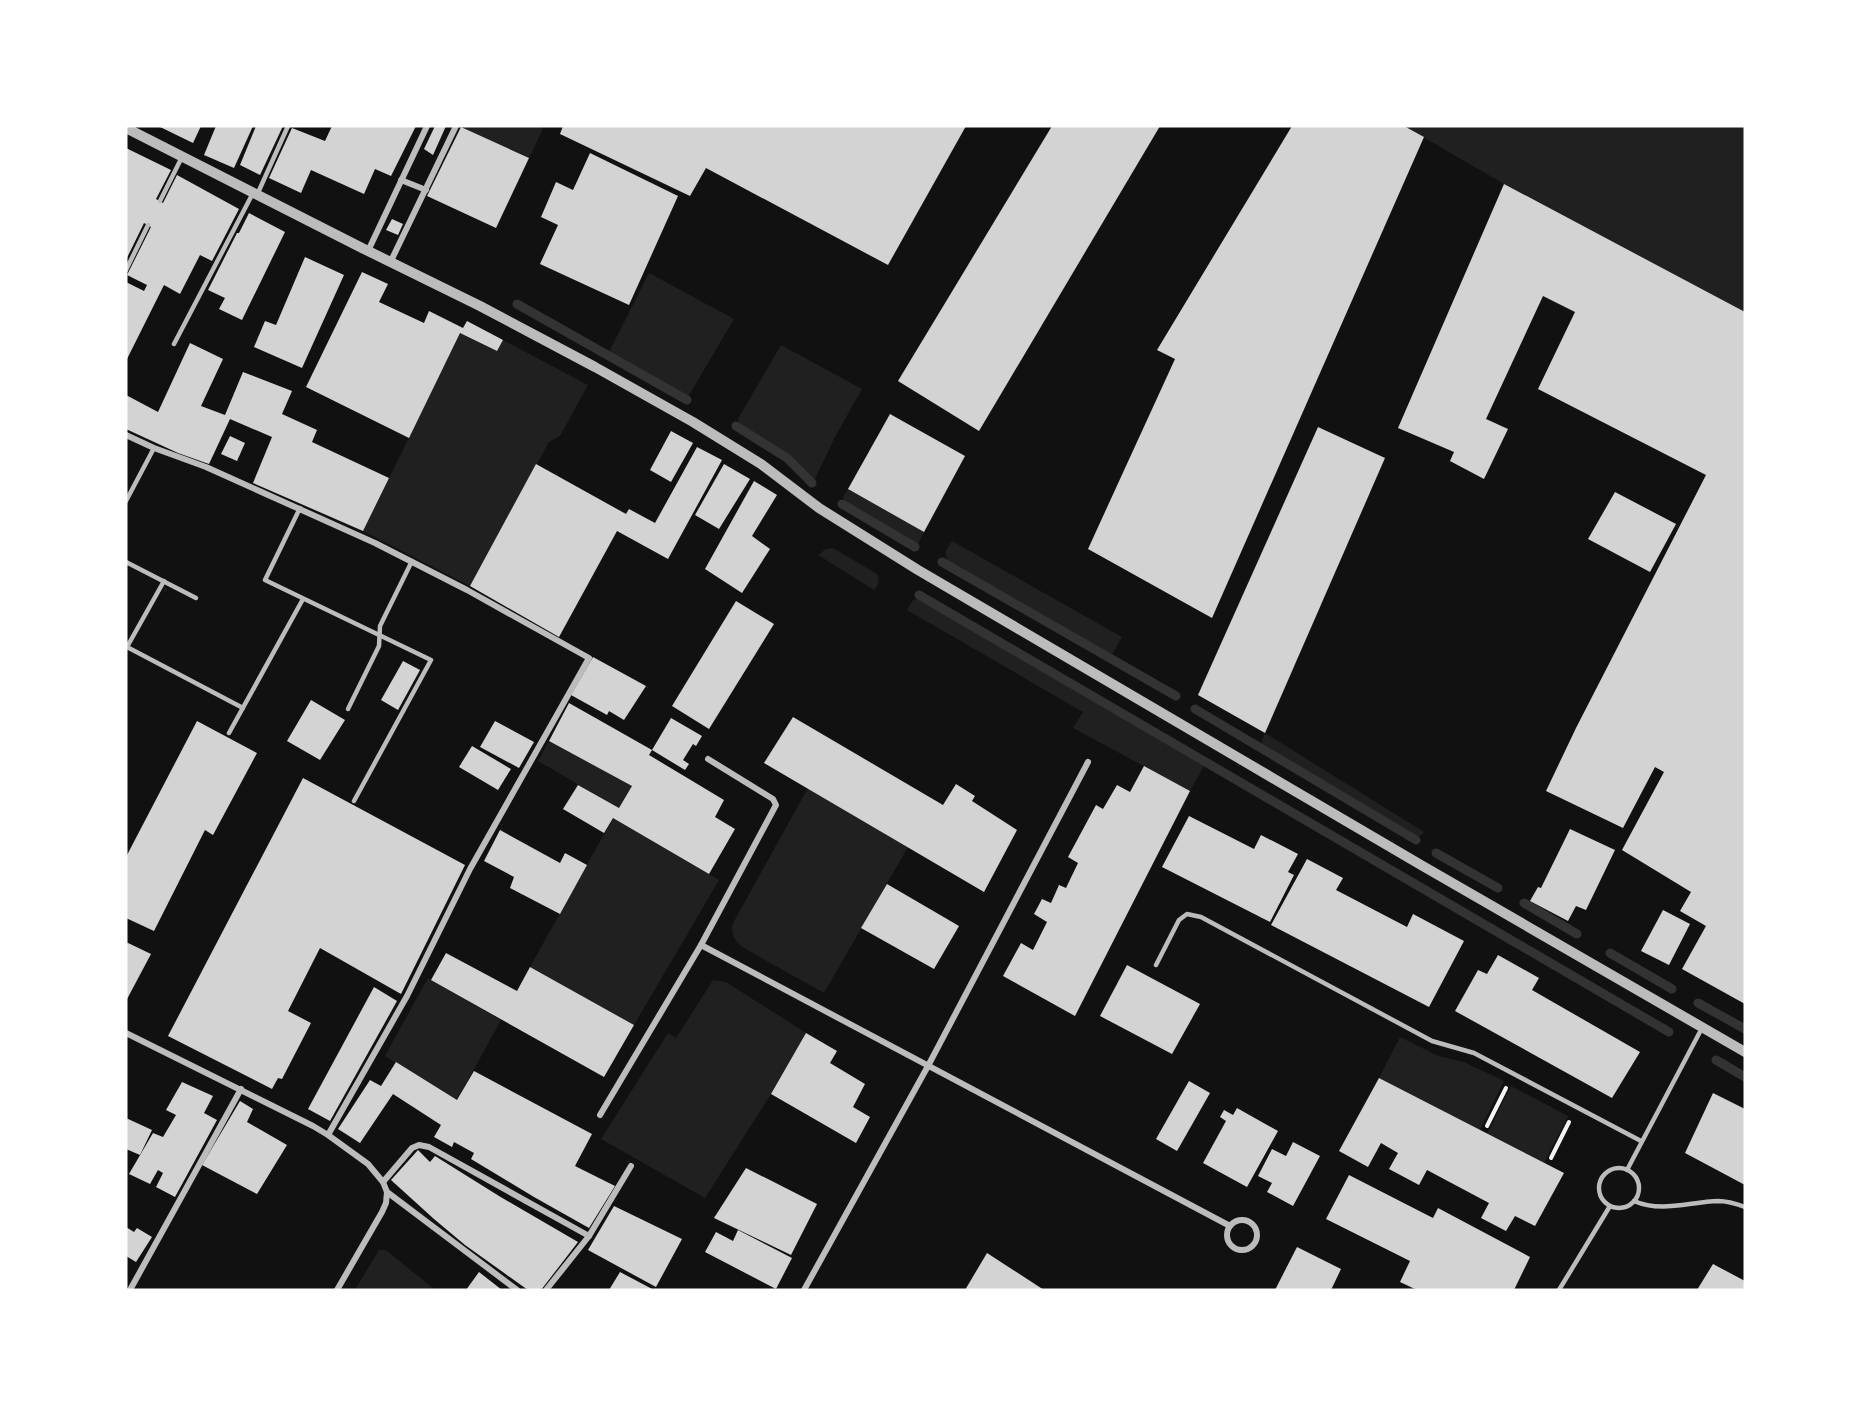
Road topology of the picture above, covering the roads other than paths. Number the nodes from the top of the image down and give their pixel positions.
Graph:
1 (288, 126) edge
2 (427, 126) edge
3 (456, 126) edge
4 (126, 128) edge
5 (182, 157) junction
6 (401, 180) junction
7 (426, 190) junction
8 (255, 194) junction
9 (160, 201) dead end
10 (148, 225) dead end
11 (368, 251) junction
12 (390, 262) junction
13 (126, 270) edge
14 (174, 344) dead end
15 (126, 435) edge
16 (154, 448) junction
17 (126, 501) edge
18 (300, 508) junction
19 (412, 561) junction
20 (126, 562) edge
21 (164, 581) junction
22 (196, 598) dead end
23 (303, 598) junction
24 (380, 636) junction
25 (243, 708) junction
26 (348, 709) dead end
27 (229, 733) dead end
28 (708, 759) dead end
29 (1088, 762) dead end
30 (354, 801) dead end
31 (700, 945) junction
32 (1156, 965) dead end
33 (1702, 1028) junction
34 (126, 1033) edge
35 (1745, 1052) edge
36 (928, 1066) junction
37 (241, 1089) junction
38 (600, 1115) dead end
39 (328, 1135) junction
40 (1641, 1141) junction
41 (631, 1166) dead end
42 (1627, 1170) junction
43 (383, 1182) junction
44 (387, 1192) junction
45 (1634, 1202) junction
46 (1610, 1206) junction
47 (1745, 1207) edge
48 (1230, 1226) junction
49 (589, 1236) junction
50 (130, 1290) edge
51 (337, 1290) edge
52 (517, 1290) edge
53 (546, 1290) edge
54 (804, 1290) edge
55 (1558, 1290) edge

1 - 8 lane
2 - 6 street
3 - 7 street
4 - 5 street
5 - 8 street
5 - 9 lane
6 - 7 street
6 - 11 street
7 - 12 street
8 - 11 street
8 - 14 lane
10 - 13 lane
11 - 12 street
12 - 33 street
15 - 16 street
16 - 17 lane
16 - 18 street
18 - 19 street
18 - 23 lane
19 - 24 lane
19 - 39 street
20 - 21 lane
21 - 22 lane
21 - 25 lane
23 - 24 lane
23 - 25 lane
24 - 26 lane
24 - 30 lane
25 - 27 lane
28 - 31 street
29 - 36 street
31 - 36 street
31 - 38 street
32 - 40 lane
33 - 35 street
33 - 40 lane
34 - 37 street
36 - 48 street
36 - 54 street
37 - 39 street
37 - 50 street
39 - 43 street
40 - 42 lane
41 - 49 street
42 - 45 lane
42 - 46 lane
43 - 44 street
43 - 49 street
44 - 51 street
44 - 52 street
45 - 46 lane
45 - 47 lane
46 - 55 lane
48 - 48 street
49 - 53 street

